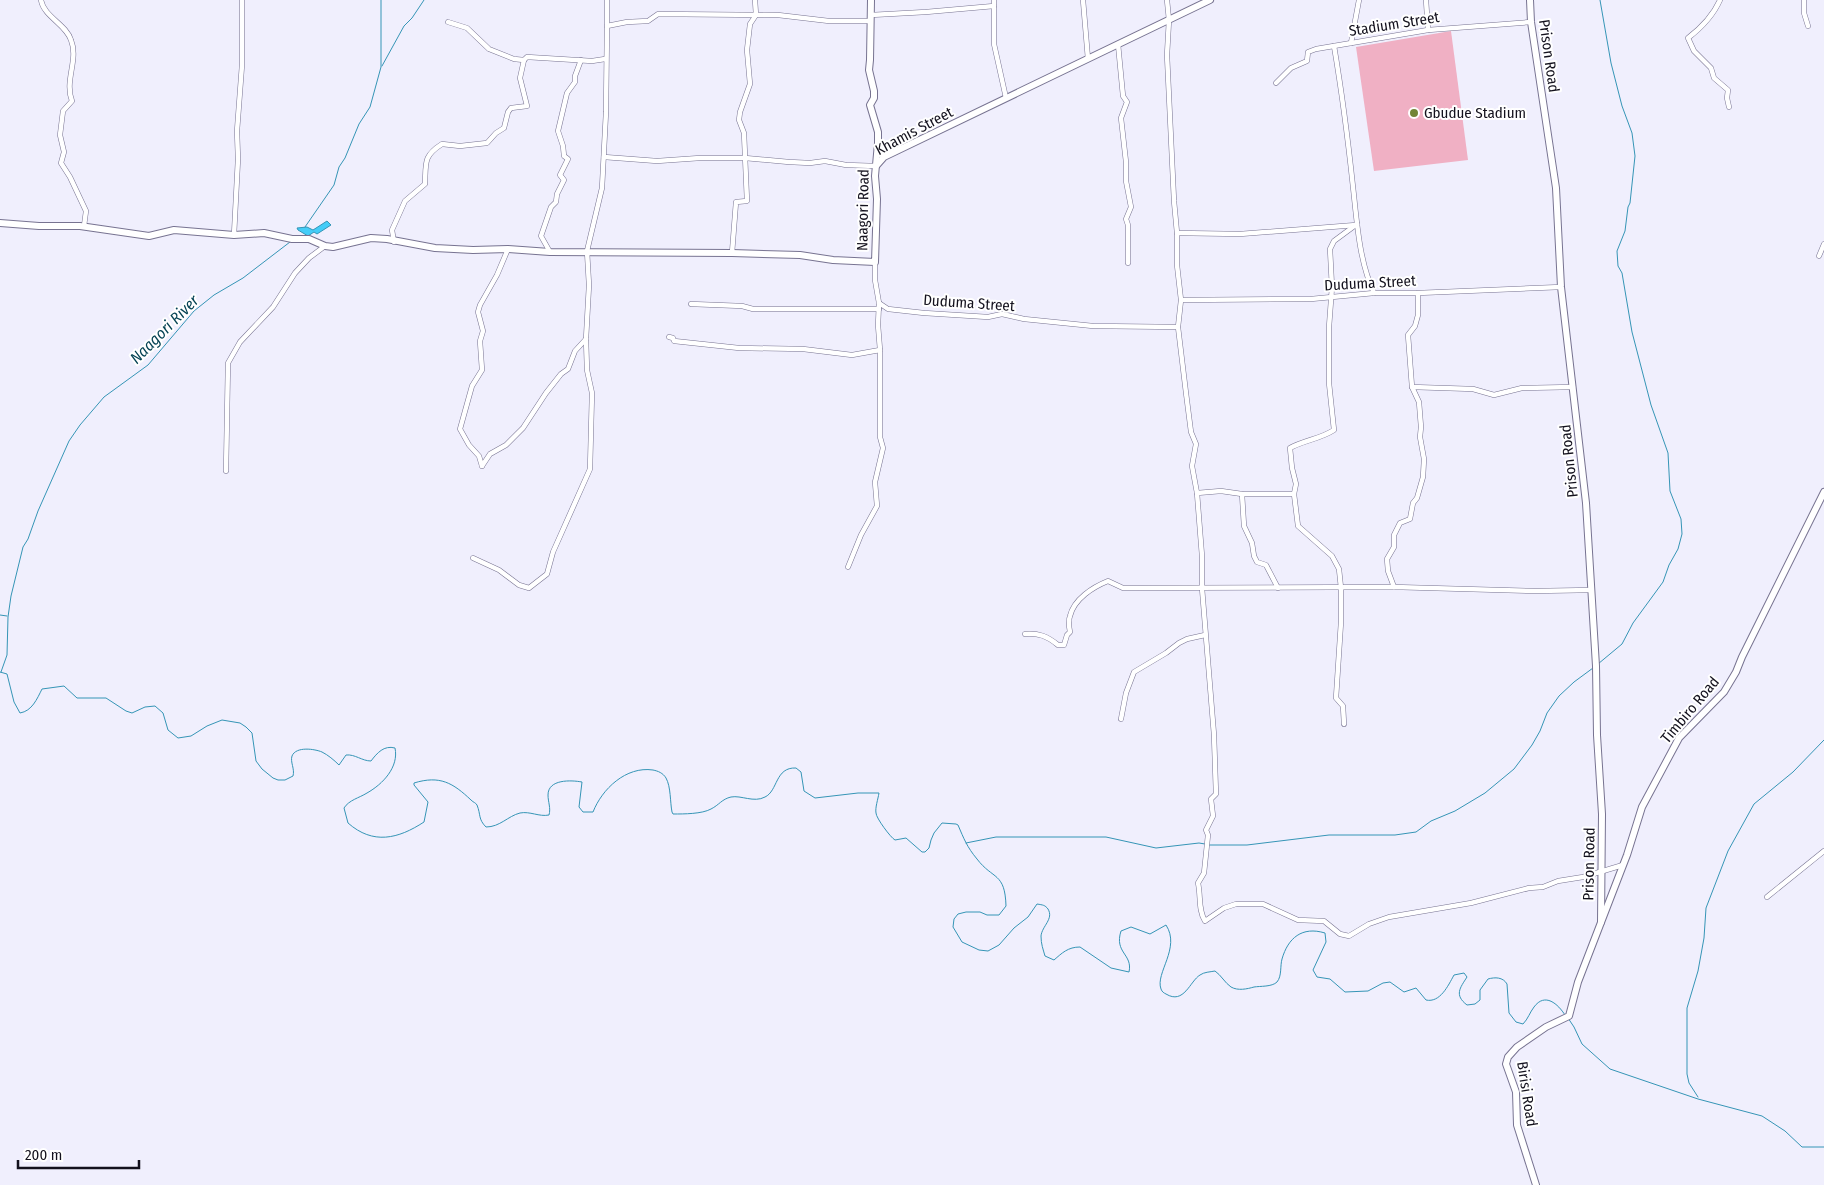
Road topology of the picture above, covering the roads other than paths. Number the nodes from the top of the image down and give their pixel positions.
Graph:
1 (42, 0) edge
2 (242, 0) edge
3 (607, 0) edge
4 (755, 0) edge
5 (871, 0) edge
6 (1083, 0) edge
7 (1167, 0) edge
8 (1210, 0) edge
9 (1359, 0) edge
10 (1426, 0) edge
11 (1530, 0) edge
12 (1720, 0) edge
13 (1804, 0) edge
14 (994, 3) edge
15 (756, 15) junction
16 (870, 18) junction
17 (1169, 20) junction
18 (448, 22) dead end
19 (1531, 22) junction
20 (606, 26) junction
21 (1808, 26) dead end
22 (1428, 30) junction
23 (1351, 43) junction
24 (1118, 44) junction
25 (1334, 46) junction
26 (1088, 59) junction
27 (524, 60) junction
28 (580, 60) junction
29 (605, 60) junction
30 (1276, 83) dead end
31 (1006, 98) junction
32 (1729, 107) dead end
33 (604, 157) junction
34 (745, 158) junction
35 (876, 166) junction
36 (0, 223) edge
37 (1357, 224) junction
38 (84, 226) junction
39 (1177, 233) junction
40 (234, 235) junction
41 (394, 242) junction
42 (1824, 244) edge
43 (325, 246) junction
44 (508, 249) junction
45 (588, 251) junction
46 (550, 252) junction
47 (732, 253) junction
48 (1819, 256) dead end
49 (875, 262) junction
50 (1128, 263) dead end
51 (1561, 287) junction
52 (1374, 293) junction
53 (1418, 293) junction
54 (1331, 298) junction
55 (1181, 300) junction
56 (879, 302) junction
57 (691, 304) dead end
58 (888, 309) junction
59 (879, 311) junction
60 (1178, 327) junction
61 (669, 337) dead end
62 (586, 340) junction
63 (880, 350) junction
64 (1412, 387) junction
65 (1573, 387) junction
66 (226, 471) dead end
67 (1824, 492) edge
68 (1197, 493) junction
69 (1242, 494) junction
70 (1294, 494) junction
71 (473, 558) dead end
72 (848, 567) dead end
73 (1394, 587) junction
74 (1202, 588) junction
75 (1278, 588) junction
76 (1342, 588) junction
77 (1591, 590) junction
78 (1025, 634) dead end
79 (1205, 635) junction
80 (1121, 719) dead end
81 (1344, 724) dead end
82 (1824, 851) edge
83 (1623, 865) junction
84 (1602, 871) junction
85 (1767, 897) dead end
86 (1601, 922) junction
87 (1536, 1185) edge

1 - 38 street
2 - 40 street
3 - 20 street
4 - 15 street
5 - 16 street, Naagori Road
6 - 26 street
7 - 17 street
8 - 17 street, Khamis Street
9 - 23 street
10 - 22 street
11 - 19 street, Prison Road
12 - 32 street
13 - 21 street
14 - 16 street
14 - 31 street
15 - 16 street
15 - 20 street
15 - 34 street
16 - 35 street, Naagori Road
17 - 24 street, Khamis Street
17 - 39 street
18 - 27 street
19 - 22 street, Stadium Street
19 - 51 street, Prison Road
20 - 29 street
22 - 23 street, Stadium Street
23 - 25 street, Stadium Street
24 - 26 street, Khamis Street
24 - 50 street
25 - 30 street, Stadium Street
25 - 37 street
26 - 31 street, Khamis Street
27 - 28 street
27 - 41 street
28 - 29 street
28 - 46 street
29 - 33 street
31 - 35 street, Khamis Street
33 - 34 street, Khamis Street
33 - 45 street
34 - 35 street, Khamis Street
34 - 47 street
35 - 49 street, Naagori Road
36 - 38 street
37 - 39 street
37 - 52 street
37 - 54 street
38 - 40 street
39 - 55 street
40 - 43 street
41 - 43 street
41 - 44 street
42 - 48 street
43 - 66 street
44 - 46 street
44 - 62 street
45 - 46 street
45 - 47 street
45 - 62 street
47 - 49 street
49 - 56 street, Naagori Road
51 - 53 street, Duduma Street
51 - 65 street, Prison Road
52 - 53 street, Duduma Street
52 - 54 street, Duduma Street
53 - 64 street
54 - 55 street, Duduma Street
54 - 70 street
55 - 60 street
56 - 58 street
56 - 59 street, Naagori Road
57 - 59 street
58 - 59 street
58 - 60 street, Duduma Street
59 - 63 street, Naagori Road
60 - 68 street
61 - 63 street
62 - 71 street
63 - 72 street, Naagori Road
64 - 65 street
64 - 73 street
65 - 77 street, Prison Road
67 - 83 street, Timbiro Road
68 - 69 street
68 - 74 street
69 - 70 street
69 - 75 street
70 - 76 street
73 - 76 street
73 - 77 street
74 - 75 street
74 - 78 street
74 - 79 street
75 - 76 street
76 - 81 street
77 - 84 street, Prison Road
79 - 80 street
79 - 84 street
82 - 85 street
83 - 84 street
83 - 86 street, Timbiro Road
84 - 86 street, Prison Road
86 - 87 street, Birisi Road

